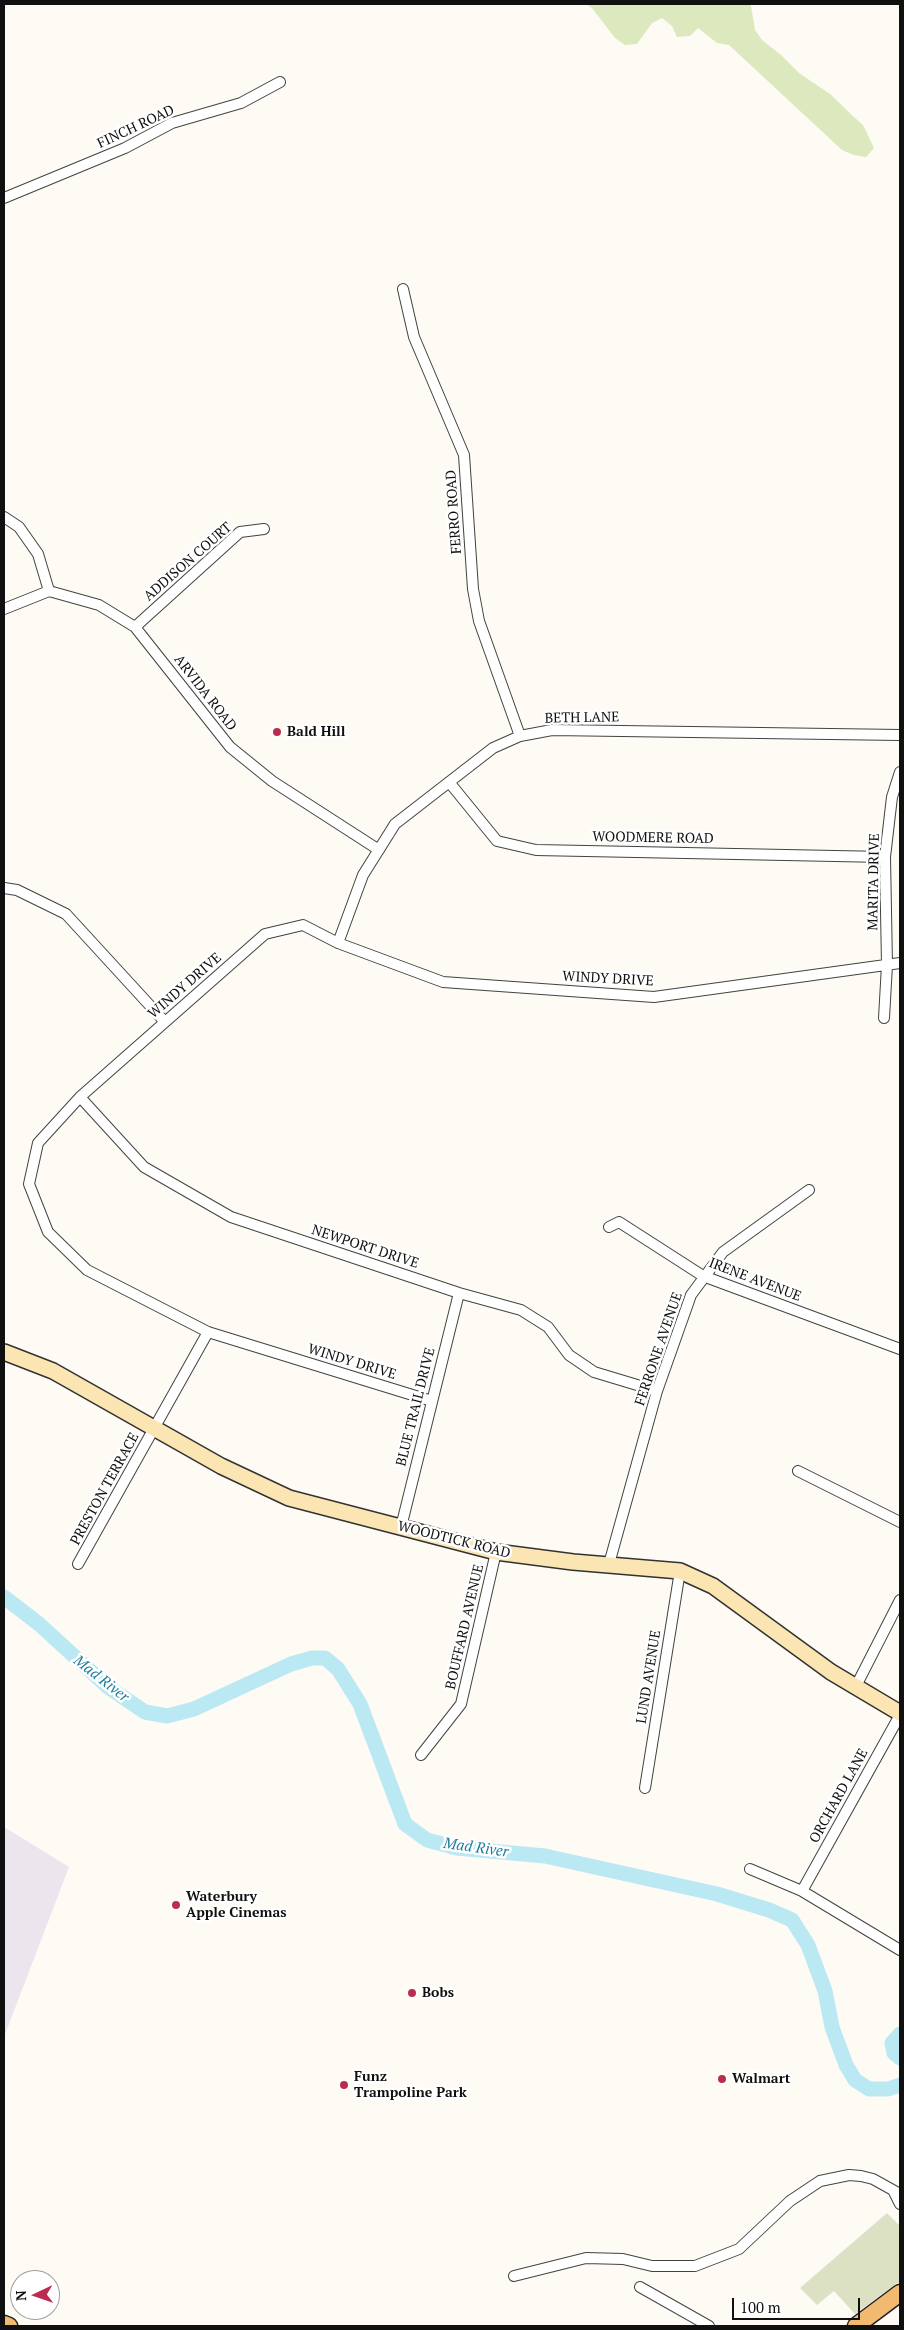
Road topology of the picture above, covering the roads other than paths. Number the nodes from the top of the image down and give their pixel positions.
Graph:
1 (280, 82) dead end
2 (4, 198) edge
3 (403, 289) dead end
4 (4, 517) edge
5 (264, 529) dead end
6 (49, 591) junction
7 (4, 609) edge
8 (135, 627) junction
9 (900, 735) edge
10 (520, 736) junction
11 (900, 772) edge
12 (449, 782) junction
13 (379, 850) junction
14 (885, 857) junction
15 (4, 888) edge
16 (338, 942) junction
17 (900, 963) edge
18 (887, 965) junction
19 (884, 1018) dead end
20 (165, 1022) junction
21 (80, 1097) junction
22 (809, 1190) dead end
23 (609, 1227) dead end
24 (703, 1276) junction
25 (459, 1293) junction
26 (208, 1332) junction
27 (900, 1349) edge
28 (4, 1352) edge
29 (657, 1391) junction
30 (432, 1401) junction
31 (155, 1428) junction
32 (798, 1471) dead end
33 (900, 1522) edge
34 (401, 1527) junction
35 (496, 1552) junction
36 (78, 1564) dead end
37 (609, 1564) junction
38 (680, 1571) junction
39 (900, 1600) edge
40 (855, 1688) junction
41 (900, 1714) edge
42 (421, 1755) dead end
43 (644, 1788) dead end
44 (750, 1869) dead end
45 (802, 1891) junction
46 (900, 1950) edge
47 (897, 2193) edge
48 (900, 2204) edge
49 (514, 2276) dead end
50 (640, 2287) dead end
51 (900, 2293) edge
52 (4, 2324) edge
53 (9, 2326) edge
54 (709, 2326) edge
55 (856, 2326) edge

1 - 2 street, FINCH ROAD
3 - 10 street, FERRO ROAD
4 - 6 street
5 - 8 street, ADDISON COURT
6 - 7 street
6 - 8 street, ARVIDA ROAD
8 - 13 street, ARVIDA ROAD
9 - 10 street, BETH LANE
10 - 12 street, BETH LANE
11 - 14 street, MARITA DRIVE
12 - 13 street, BETH LANE
12 - 14 street, WOODMERE ROAD
13 - 16 street, BETH LANE
14 - 18 street, MARITA DRIVE
15 - 20 street
16 - 18 street, WINDY DRIVE
16 - 20 street, WINDY DRIVE
17 - 18 street, WINDY DRIVE
18 - 19 street
20 - 21 street, WINDY DRIVE
21 - 25 street, NEWPORT DRIVE
21 - 26 street, WINDY DRIVE
22 - 24 street, FERRONE AVENUE
23 - 24 street, IRENE AVENUE
24 - 27 street, IRENE AVENUE
24 - 29 street, FERRONE AVENUE
25 - 29 street, NEWPORT DRIVE
25 - 30 street, BLUE TRAIL DRIVE
26 - 30 street, WINDY DRIVE
26 - 31 street, PRESTON TERRACE
28 - 31 main road, WOODTICK ROAD
29 - 37 street, FERRONE AVENUE
30 - 34 street, BLUE TRAIL DRIVE
31 - 34 main road, WOODTICK ROAD
31 - 36 street, PRESTON TERRACE
32 - 33 street
34 - 35 main road, WOODTICK ROAD
35 - 37 main road, WOODTICK ROAD
35 - 42 street, BOUFFARD AVENUE
37 - 38 main road, WOODTICK ROAD
38 - 40 main road, WOODTICK ROAD
38 - 43 street, LUND AVENUE
39 - 40 street
40 - 41 main road, WOODTICK ROAD
41 - 45 street, ORCHARD LANE
44 - 45 street
45 - 46 street
47 - 48 street
47 - 49 street
50 - 54 street
51 - 55 main road
52 - 53 main road

